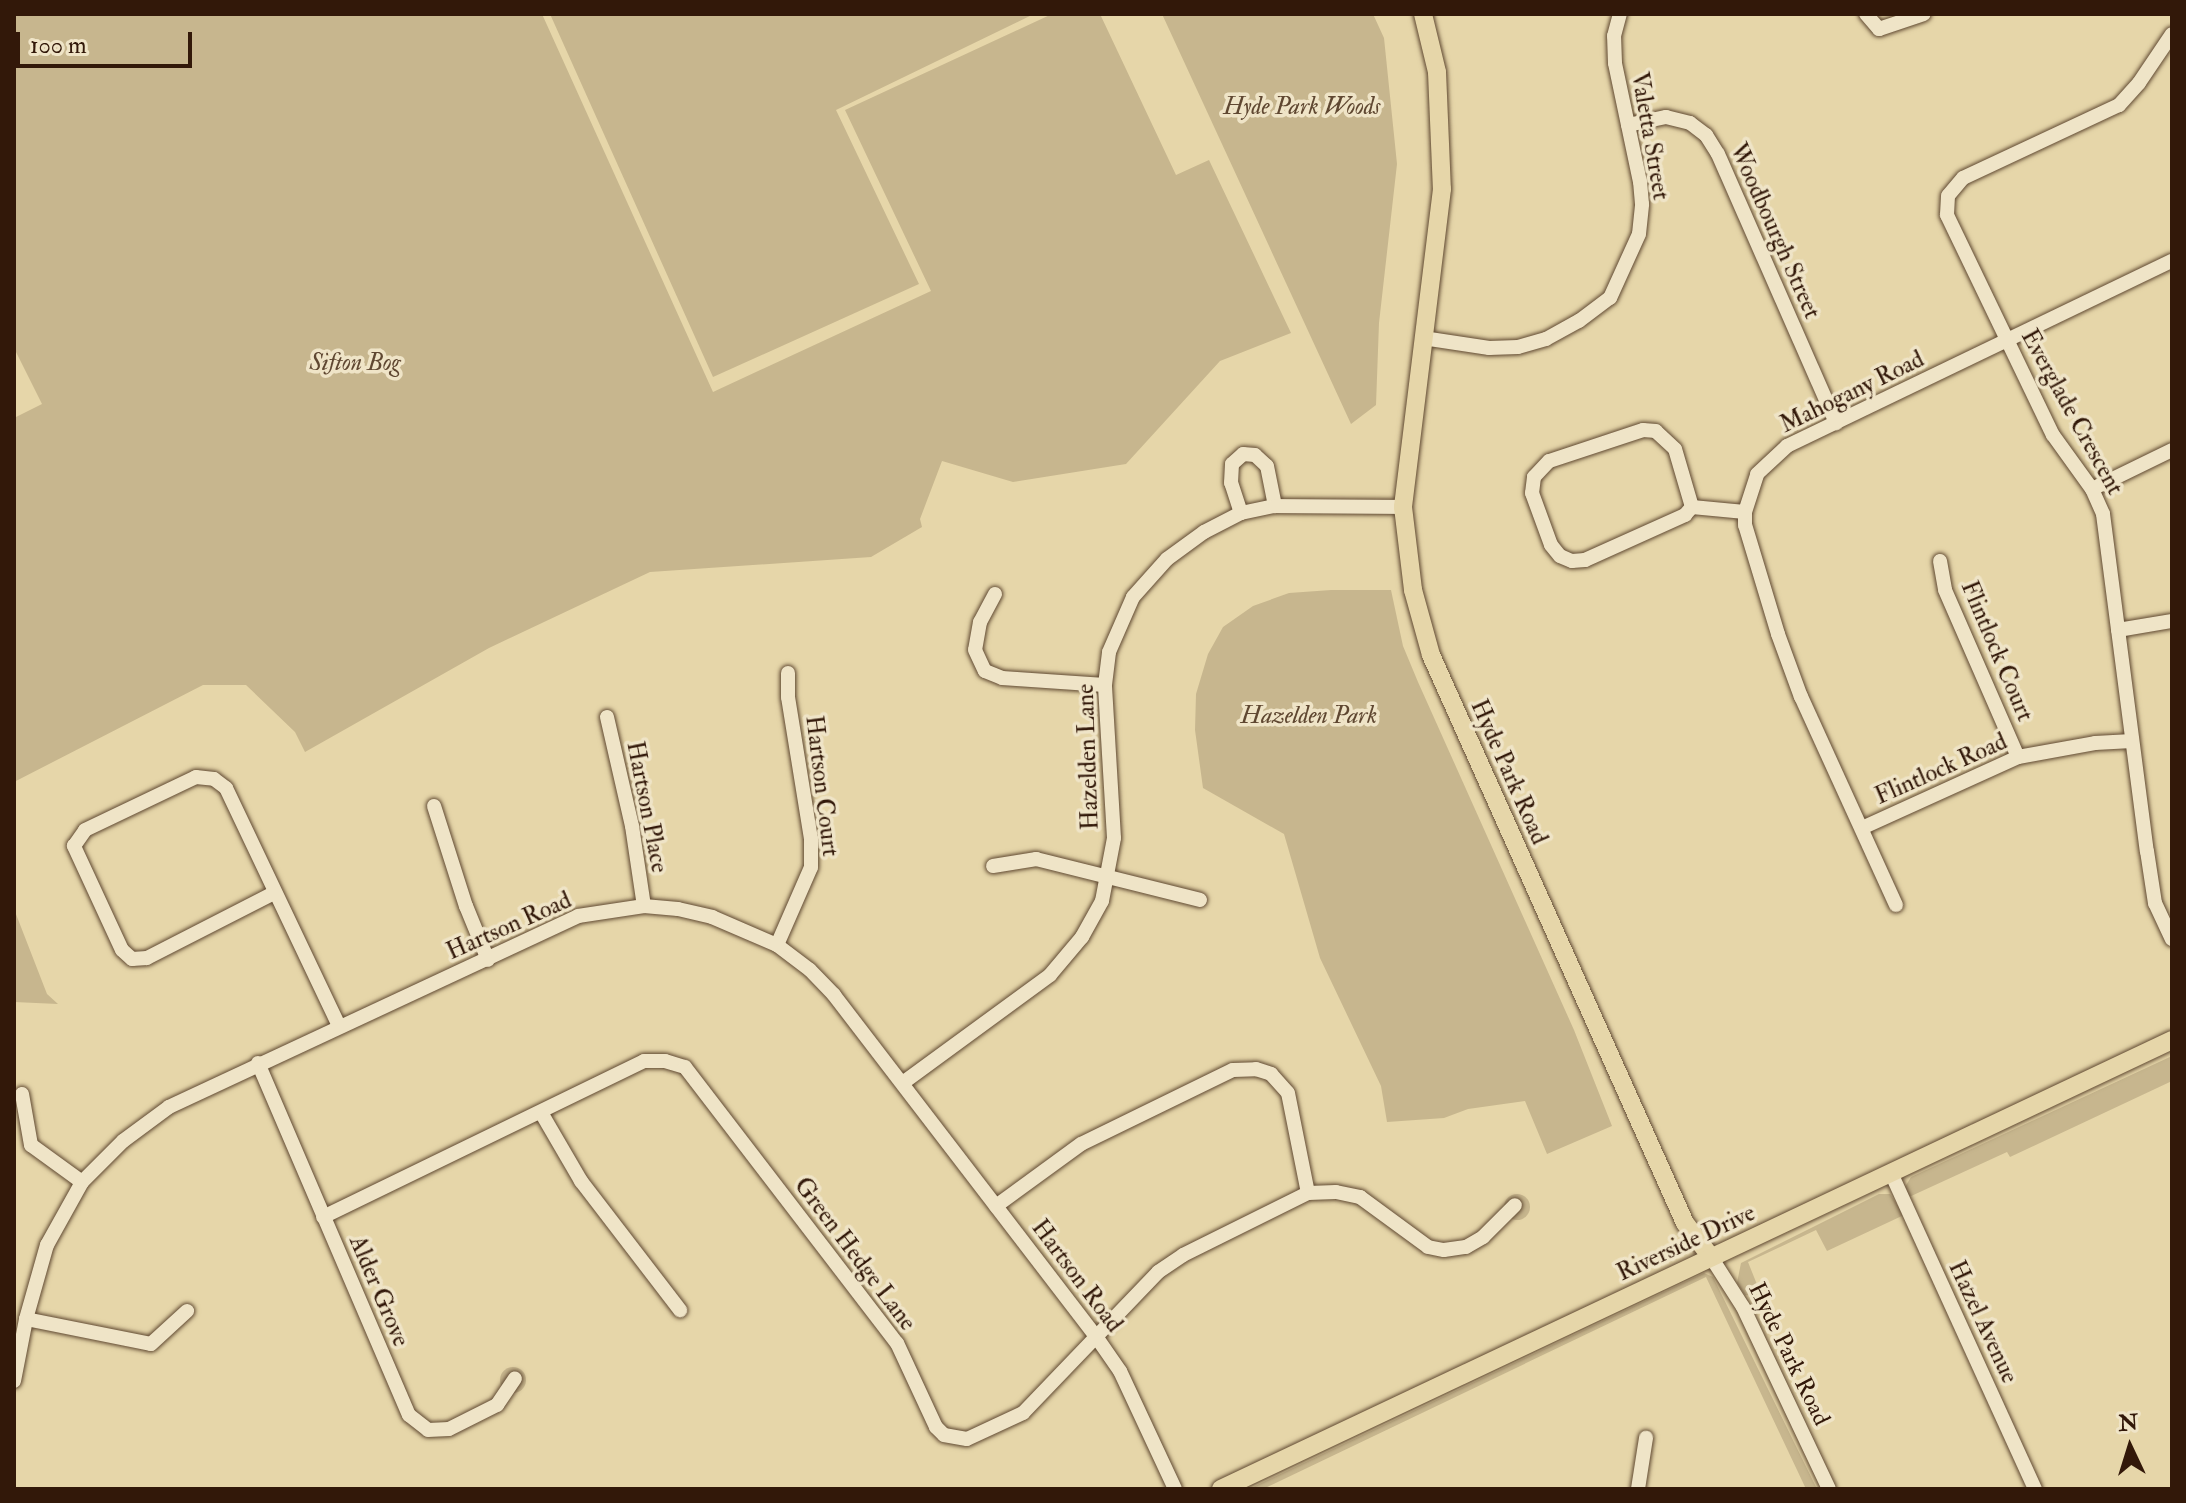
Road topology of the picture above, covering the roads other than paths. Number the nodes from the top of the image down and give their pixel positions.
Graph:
1 (1423, 14) edge
2 (1620, 14) edge
3 (1866, 14) edge
4 (1924, 14) edge
5 (2172, 34) edge
6 (1628, 125) junction
7 (2172, 261) edge
8 (1423, 338) junction
9 (2007, 341) junction
10 (1836, 423) junction
11 (2172, 450) edge
12 (2092, 489) junction
13 (1275, 506) junction
14 (1403, 507) junction
15 (1692, 507) junction
16 (1745, 512) junction
17 (1241, 513) junction
18 (1940, 561) dead end
19 (995, 594) dead end
20 (2172, 621) edge
21 (2118, 630) junction
22 (788, 673) dead end
23 (1105, 685) junction
24 (607, 717) dead end
25 (2132, 741) junction
26 (2018, 757) junction
27 (434, 806) dead end
28 (1864, 827) junction
29 (993, 866) dead end
30 (1108, 874) junction
31 (274, 893) junction
32 (1200, 900) dead end
33 (1896, 905) dead end
34 (644, 906) junction
35 (2172, 939) edge
36 (777, 945) junction
37 (488, 960) junction
38 (339, 1026) junction
39 (2172, 1040) edge
40 (258, 1063) junction
41 (904, 1082) junction
42 (22, 1094) dead end
43 (542, 1114) junction
44 (1891, 1173) junction
45 (82, 1182) junction
46 (1308, 1193) junction
47 (1515, 1205) dead end
48 (996, 1206) junction
49 (323, 1217) junction
50 (1711, 1257) junction
51 (680, 1310) dead end
52 (187, 1311) dead end
53 (26, 1319) junction
54 (1095, 1335) junction
55 (515, 1378) dead end
56 (14, 1381) edge
57 (1646, 1438) dead end
58 (1175, 1489) edge
59 (1221, 1489) edge
60 (1638, 1489) edge
61 (1829, 1489) edge
62 (2035, 1489) edge

1 - 8 main road, Hyde Park Road
2 - 6 street, Valetta Street
3 - 4 street
5 - 9 street, Everglade Crescent
6 - 8 street, Valetta Street
6 - 10 street, Woodbourgh Street
7 - 9 street, Mahogany Road
8 - 14 main road, Hyde Park Road
9 - 10 street, Mahogany Road
9 - 12 street, Everglade Crescent
10 - 16 street, Mahogany Road
11 - 12 street
12 - 21 street, Everglade Crescent
13 - 14 street, Hazelden Lane
13 - 17 street, Hazelden Lane
13 - 17 street
14 - 50 main road, Hyde Park Road
15 - 15 street
15 - 16 street
16 - 28 street, Mahogany Road
17 - 23 street, Hazelden Lane
18 - 26 street, Flintlock Court
19 - 23 street
20 - 21 street
21 - 25 street, Everglade Crescent
22 - 36 street, Hartson Court
23 - 30 street, Hazelden Lane
24 - 34 street, Hartson Place
25 - 26 street, Flintlock Road
25 - 35 street, Everglade Crescent
26 - 28 street, Flintlock Road
27 - 37 street
28 - 33 street, Mahogany Road
29 - 30 street
30 - 32 street
30 - 41 street, Hazelden Lane
31 - 31 street
31 - 38 street
34 - 36 street, Hartson Road
34 - 37 street, Hartson Road
36 - 41 street, Hartson Road
37 - 38 street, Hartson Road
38 - 40 street, Hartson Road
39 - 44 main road, Riverside Drive
40 - 45 street, Hartson Road
40 - 49 street, Alder Grove
41 - 48 street, Hartson Road
42 - 45 street
43 - 49 street, Green Hedge Lane
43 - 51 street
43 - 54 street, Green Hedge Lane
44 - 50 main road, Riverside Drive
44 - 62 street, Hazel Avenue
45 - 53 street, Hartson Road
46 - 47 street, Green Hedge Lane
46 - 48 street
46 - 54 street, Green Hedge Lane
48 - 54 street, Hartson Road
49 - 55 street, Alder Grove
50 - 59 main road, Riverside Drive
50 - 61 street, Hyde Park Road
52 - 53 street
53 - 56 street, Hartson Road
54 - 58 street, Hartson Road
57 - 60 street

